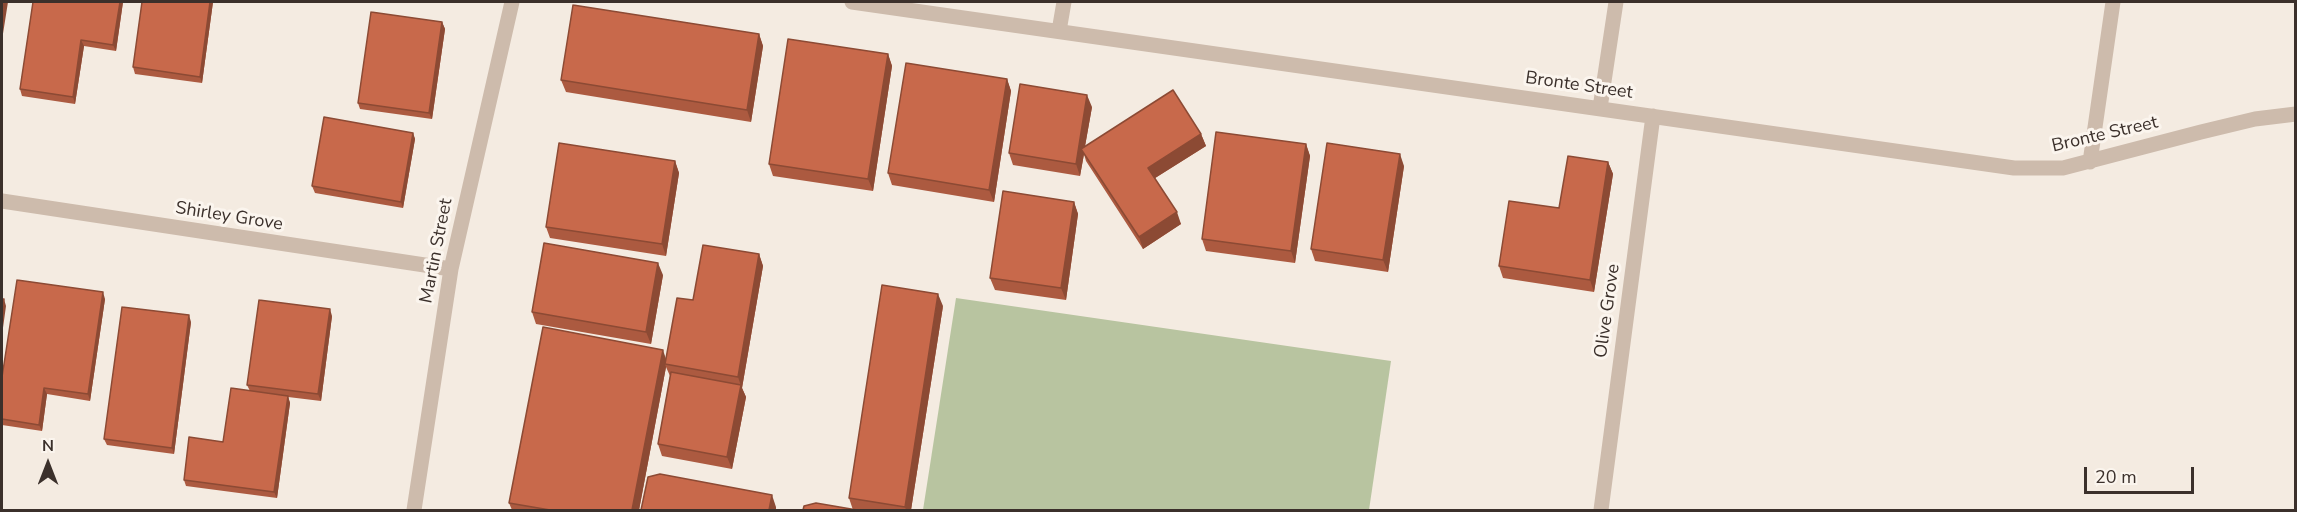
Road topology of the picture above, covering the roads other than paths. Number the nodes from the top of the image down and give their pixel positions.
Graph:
1 (512, 2) edge
2 (852, 2) edge
3 (1064, 2) edge
4 (1616, 2) edge
5 (2113, 2) edge
6 (1059, 31) junction
7 (1600, 108) junction
8 (2295, 114) edge
9 (1653, 116) junction
10 (2090, 162) junction
11 (2, 201) edge
12 (451, 269) junction
13 (414, 510) edge
14 (1601, 510) edge

1 - 12 street, Martin Street
2 - 6 street, Bronte Street
3 - 6 street
4 - 7 street
5 - 10 street
6 - 7 street, Bronte Street
7 - 9 street, Bronte Street
8 - 10 street, Bronte Street
9 - 10 street, Bronte Street
9 - 14 street, Olive Grove
11 - 12 street, Shirley Grove
12 - 13 street, Martin Street

